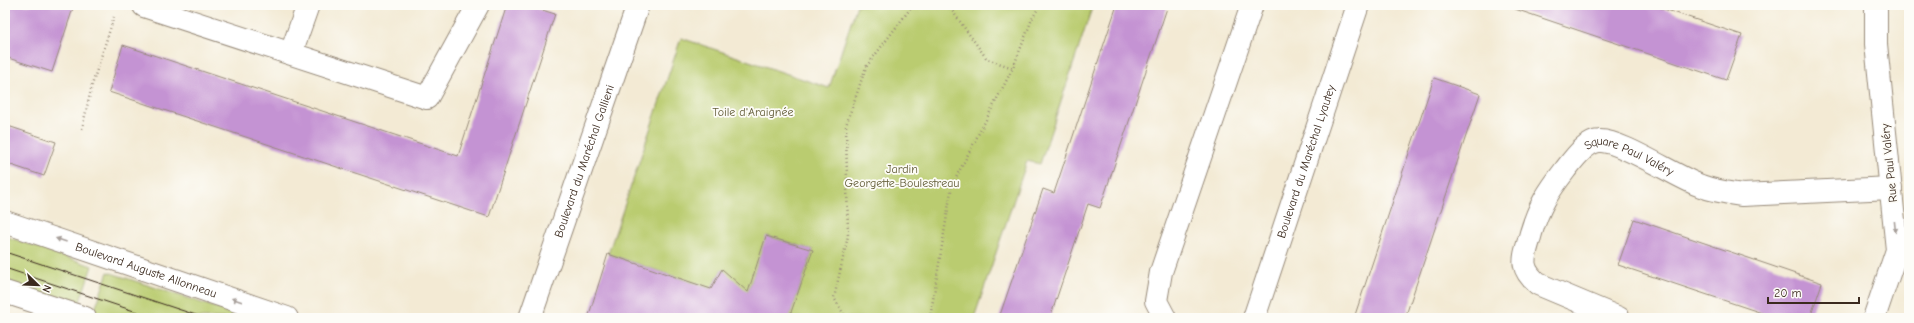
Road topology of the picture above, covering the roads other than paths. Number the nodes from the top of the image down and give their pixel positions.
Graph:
1 (145, 5) edge
2 (308, 5) edge
3 (478, 5) edge
4 (638, 5) edge
5 (1252, 5) edge
6 (1358, 5) edge
7 (1876, 5) edge
8 (291, 53) junction
9 (1891, 188) junction
10 (5, 222) edge
11 (5, 292) edge
12 (85, 318) edge
13 (287, 318) edge
14 (530, 318) edge
15 (1165, 318) edge
16 (1254, 318) edge
17 (1618, 318) edge
18 (1874, 318) edge

1 - 8 street
2 - 8 street
3 - 8 street
4 - 14 street, Boulevard du Maréchal Gallieni
5 - 15 street
6 - 16 street, Boulevard du Maréchal Lyautey
7 - 9 street, Rue Paul Valéry
9 - 17 street, Square Paul Valéry
9 -> 18 street, Rue Paul Valéry
13 -> 10 street, Boulevard Auguste Allonneau
11 - 12 street

